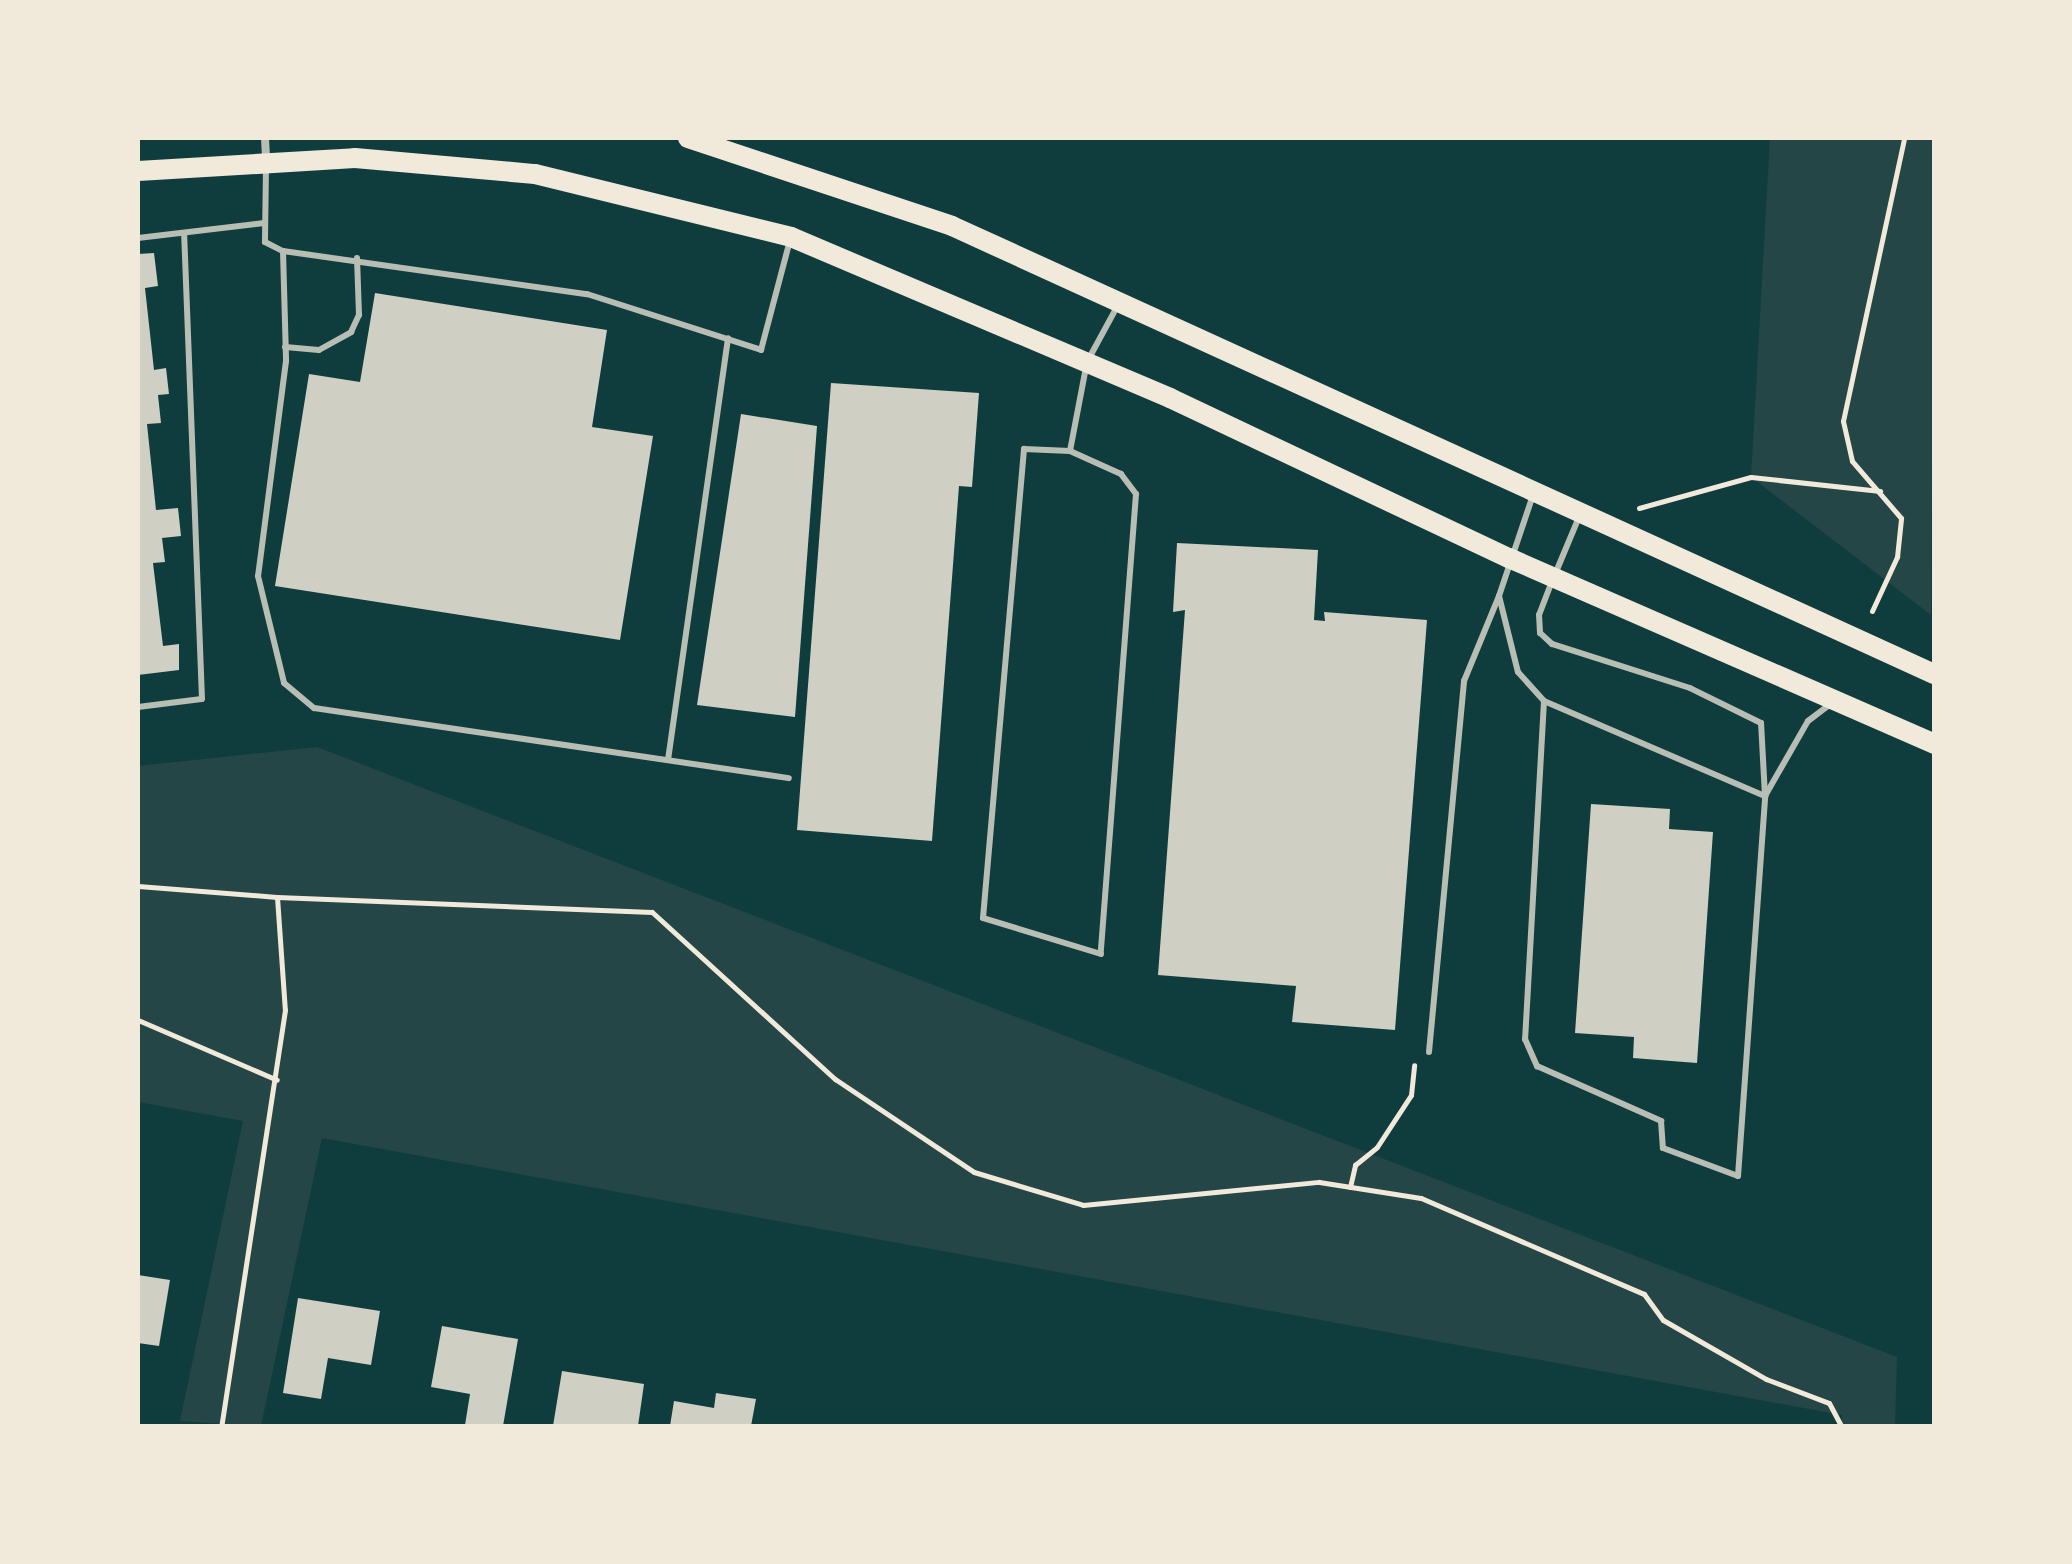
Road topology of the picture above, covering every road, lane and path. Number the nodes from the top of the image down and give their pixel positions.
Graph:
1 (265, 138) edge
2 (688, 138) edge
3 (1904, 138) edge
4 (266, 160) junction
5 (138, 171) edge
6 (264, 223) junction
7 (184, 233) junction
8 (791, 237) junction
9 (138, 238) edge
10 (283, 251) junction
11 (357, 258) junction
12 (1120, 302) junction
13 (728, 338) junction
14 (285, 347) junction
15 (1087, 362) junction
16 (1070, 451) junction
17 (1534, 491) junction
18 (1881, 491) junction
19 (1637, 509) dead end
20 (1579, 517) junction
21 (1509, 558) junction
22 (1553, 578) junction
23 (1499, 596) junction
24 (1872, 611) dead end
25 (1934, 674) edge
26 (1544, 701) junction
27 (1835, 701) junction
28 (138, 707) edge
29 (1934, 744) edge
30 (668, 760) junction
31 (789, 778) dead end
32 (1765, 796) junction
33 (138, 886) edge
34 (277, 897) junction
35 (138, 1020) edge
36 (1429, 1052) joint
37 (277, 1080) junction
38 (1350, 1187) junction
39 (221, 1426) edge
40 (1841, 1426) edge

1 - 4 street
2 - 12 main road
3 - 18 path
4 - 5 main road
4 - 6 lane
4 - 8 main road
6 - 7 lane
6 - 10 lane
7 - 9 lane
7 - 28 lane
8 - 13 lane
8 - 15 main road
10 - 11 lane
10 - 14 lane
11 - 13 lane
11 - 14 lane
12 - 15 lane
12 - 17 main road
13 - 30 lane
14 - 30 lane
15 - 16 lane
15 - 21 main road
16 - 16 lane
17 - 20 main road
17 - 21 lane
18 - 19 path
18 - 24 path
20 - 22 lane
20 - 25 main road
21 - 22 main road
21 - 23 lane
22 - 27 main road
22 - 32 lane
23 - 26 lane
23 - 36 lane
26 - 32 lane
26 - 32 lane
27 - 29 main road
27 - 32 lane
30 - 31 lane
33 - 34 path
34 - 37 path
34 - 38 path
35 - 37 path
36 - 38 path
37 - 39 path
38 - 40 path

